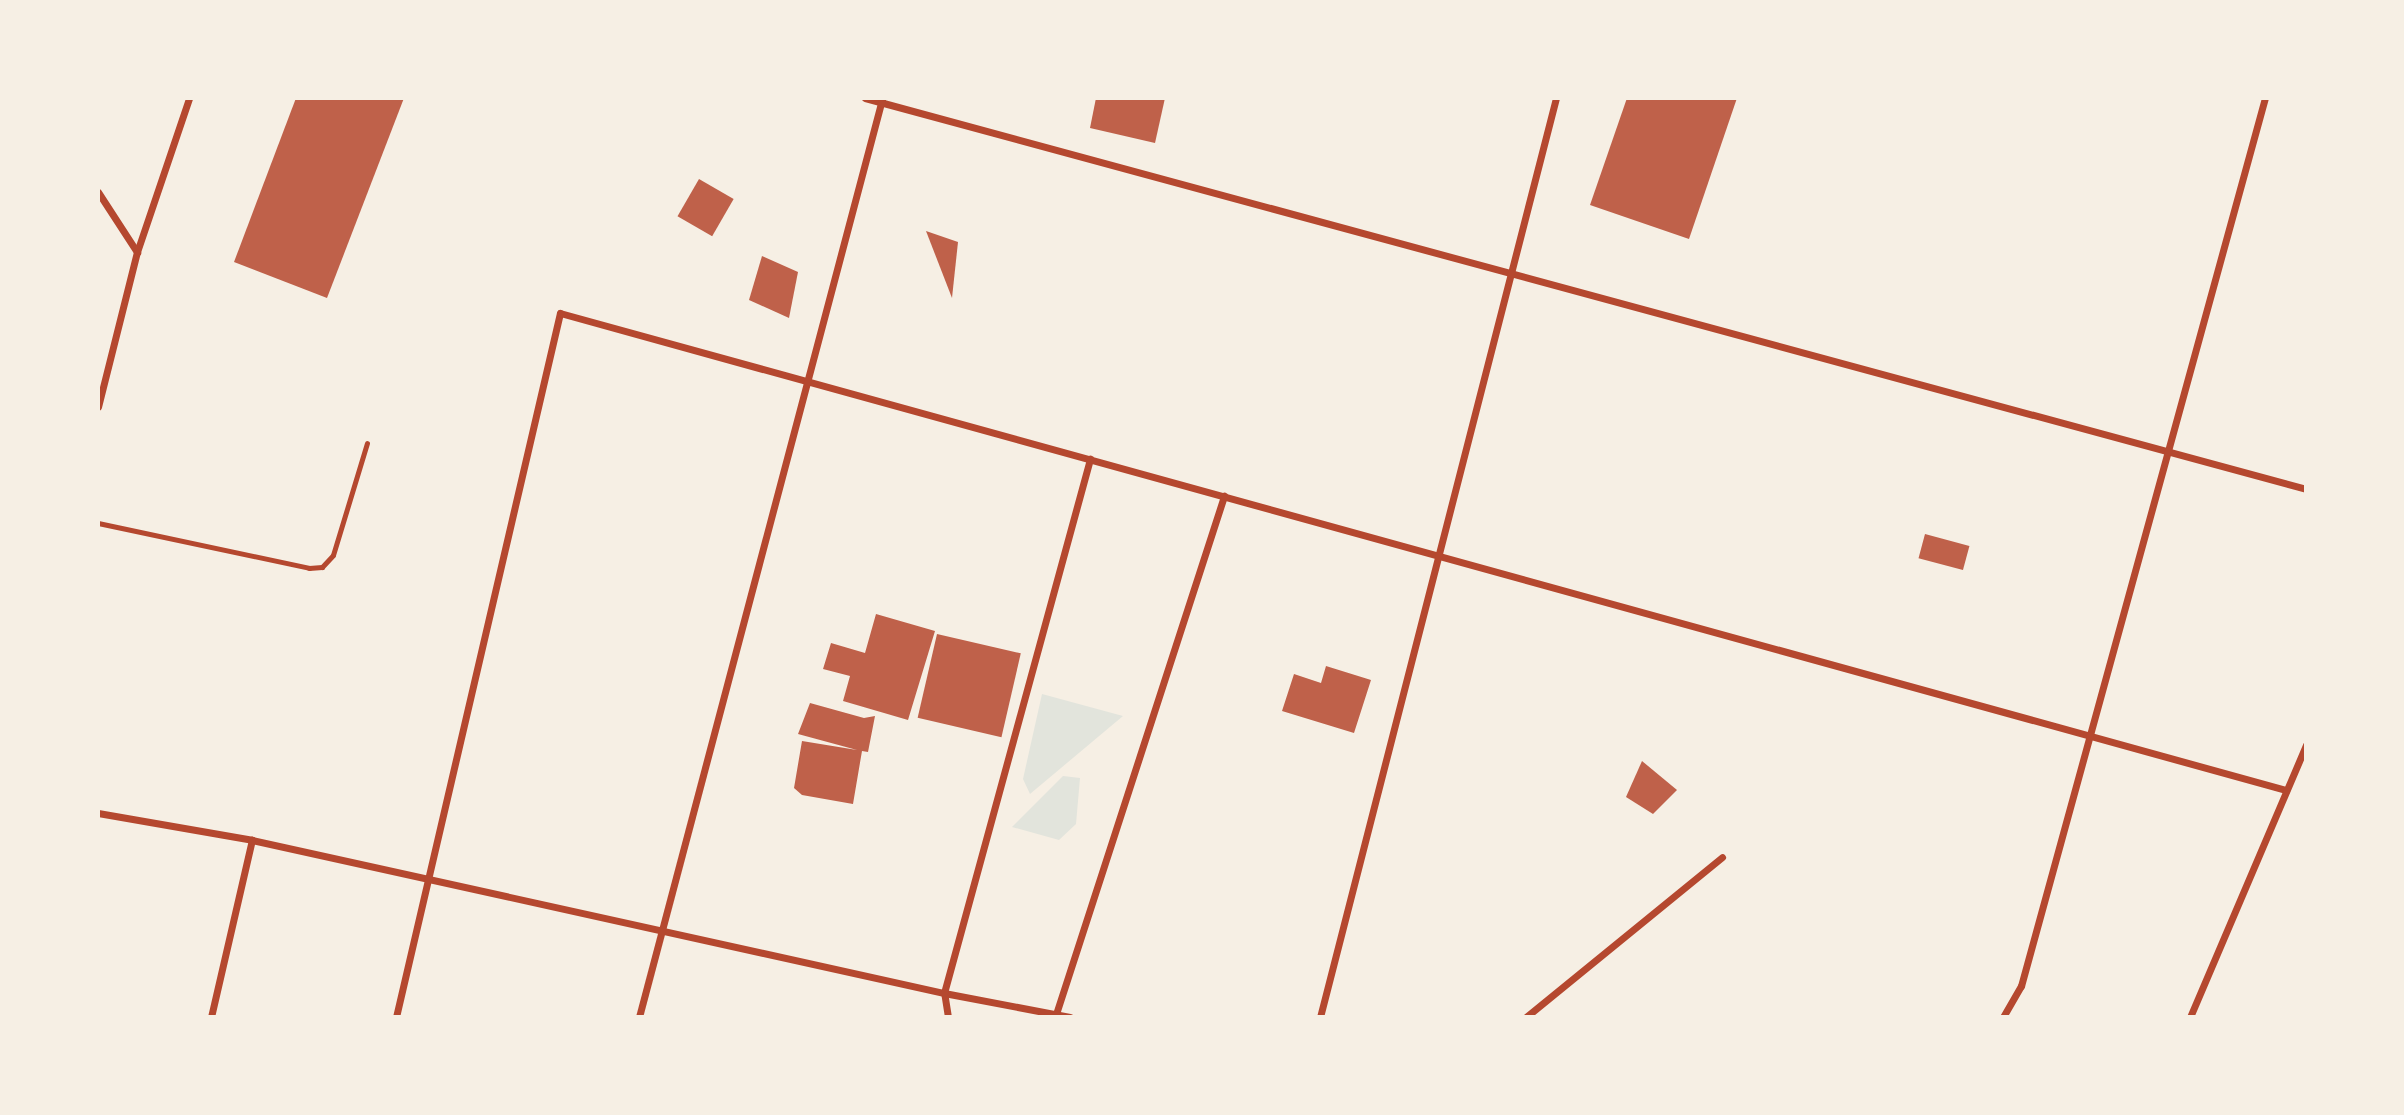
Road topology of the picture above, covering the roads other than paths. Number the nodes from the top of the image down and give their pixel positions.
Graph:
1 (188, 98) edge
2 (865, 98) edge
3 (1556, 98) edge
4 (2265, 98) edge
5 (882, 100) edge
6 (98, 192) edge
7 (137, 252) junction
8 (1508, 272) junction
9 (808, 382) junction
10 (98, 407) edge
11 (367, 443) dead end
12 (2169, 452) junction
13 (1090, 459) junction
14 (2306, 489) edge
15 (1224, 496) junction
16 (98, 523) edge
17 (1441, 557) junction
18 (2087, 735) junction
19 (2306, 748) edge
20 (2286, 790) junction
21 (98, 813) edge
22 (251, 840) junction
23 (1722, 857) dead end
24 (431, 880) junction
25 (664, 932) junction
26 (943, 993) junction
27 (1056, 1014) junction
28 (211, 1017) edge
29 (396, 1017) edge
30 (639, 1017) edge
31 (948, 1017) edge
32 (1070, 1017) edge
33 (1320, 1017) edge
34 (1525, 1017) edge
35 (2003, 1017) edge
36 (2190, 1017) edge

1 - 7 street
2 - 5 street
3 - 8 street
4 - 12 street
5 - 8 street
5 - 9 street
6 - 7 street
7 - 10 street
8 - 12 street
8 - 17 street
9 - 13 street
9 - 24 street
9 - 25 street
11 - 16 lane
12 - 14 street
12 - 18 street
13 - 15 street
13 - 26 street
15 - 17 street
15 - 27 street
17 - 18 street
17 - 33 street
18 - 20 street
18 - 35 street
19 - 20 street
20 - 36 street
21 - 22 street
22 - 24 street
22 - 28 street
23 - 34 street
24 - 25 street
24 - 29 street
25 - 26 street
25 - 30 street
26 - 27 street
26 - 31 street
27 - 32 street

